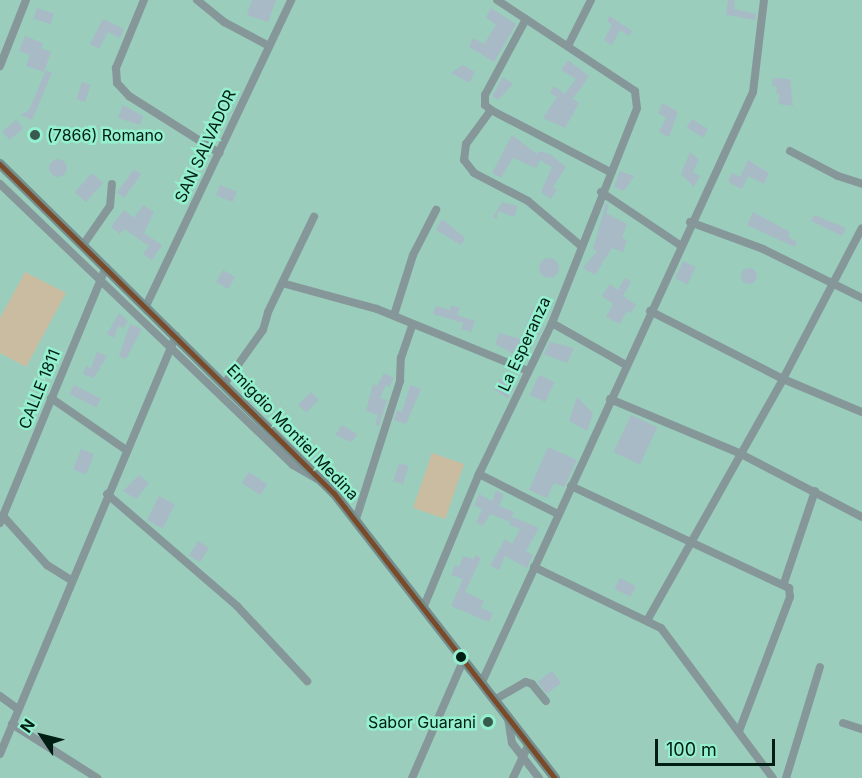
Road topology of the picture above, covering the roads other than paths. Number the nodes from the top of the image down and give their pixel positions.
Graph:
1 (26, 0) edge
2 (144, 0) edge
3 (197, 0) edge
4 (291, 0) edge
5 (497, 0) edge
6 (591, 0) edge
7 (764, 0) edge
8 (526, 19) junction
9 (269, 46) junction
10 (568, 46) junction
11 (0, 66) edge
12 (491, 110) junction
13 (790, 151) dead end
14 (219, 153) junction
15 (0, 164) edge
16 (610, 172) junction
17 (0, 184) edge
18 (112, 184) dead end
19 (862, 184) edge
20 (601, 192) junction
21 (436, 210) dead end
22 (314, 217) dead end
23 (690, 222) junction
24 (862, 228) edge
25 (83, 245) junction
26 (680, 245) junction
27 (581, 246) junction
28 (106, 267) junction
29 (99, 283) junction
30 (282, 283) junction
31 (832, 283) junction
32 (862, 298) edge
33 (146, 306) junction
34 (650, 311) junction
35 (394, 315) junction
36 (552, 323) junction
37 (413, 324) junction
38 (176, 336) junction
39 (170, 350) junction
40 (626, 365) junction
41 (528, 371) junction
42 (783, 379) junction
43 (225, 383) junction
44 (51, 398) junction
45 (610, 399) junction
46 (862, 412) edge
47 (126, 450) junction
48 (739, 453) junction
49 (479, 474) junction
50 (327, 485) junction
51 (571, 486) junction
52 (815, 491) junction
53 (107, 494) junction
54 (558, 514) junction
55 (862, 517) edge
56 (356, 519) junction
57 (1, 520) edge
58 (691, 540) junction
59 (534, 567) junction
60 (71, 580) junction
61 (784, 582) junction
62 (424, 606) junction
63 (648, 619) junction
64 (464, 659) junction
65 (820, 667) dead end
66 (307, 681) dead end
67 (482, 682) junction
68 (0, 696) edge
69 (496, 699) junction
70 (546, 701) dead end
71 (18, 709) junction
72 (506, 712) junction
73 (843, 723) dead end
74 (12, 724) junction
75 (862, 729) edge
76 (739, 732) junction
77 (529, 743) junction
78 (0, 754) edge
79 (522, 758) junction
80 (97, 778) edge
81 (412, 778) edge
82 (513, 778) edge
83 (539, 778) edge
84 (555, 778) edge
85 (773, 778) edge
86 (786, 778) edge

1 - 11 street
2 - 14 street
3 - 9 street
4 - 9 street, SAN SALVADOR
5 - 8 street
6 - 10 street
7 - 23 street
8 - 10 street
8 - 12 street
9 - 14 street, SAN SALVADOR
10 - 16 street, La Esperanza
12 - 16 street
12 - 27 street
13 - 19 street
14 - 33 street, SAN SALVADOR
15 - 25 main road, Emigdio Montiel Medina
16 - 20 street, La Esperanza
17 - 29 street
18 - 25 street
20 - 26 street
20 - 27 street, La Esperanza
21 - 35 street
22 - 30 street
23 - 26 street
23 - 31 street
24 - 31 street
25 - 28 main road, Emigdio Montiel Medina
26 - 34 street
27 - 36 street, La Esperanza
28 - 29 street, CALLE 1811
28 - 33 main road, Emigdio Montiel Medina
29 - 39 street
29 - 44 street, CALLE 1811
30 - 35 street
30 - 43 street
31 - 32 street
31 - 42 street
33 - 38 main road, Emigdio Montiel Medina
34 - 40 street
34 - 42 street
35 - 37 street
36 - 40 street
36 - 41 street, La Esperanza
37 - 41 street
37 - 56 street
38 - 39 street
38 - 43 main road, Emigdio Montiel Medina
39 - 47 street
39 - 50 street
40 - 45 street
41 - 49 street, La Esperanza
42 - 46 street
42 - 48 street
43 - 50 main road, Emigdio Montiel Medina
44 - 47 street
44 - 57 street, CALLE 1811
45 - 48 street
45 - 51 street
47 - 53 street
48 - 52 street
48 - 58 street
49 - 54 street
49 - 62 street, La Esperanza
50 - 56 main road, Emigdio Montiel Medina
51 - 54 street
51 - 58 street
52 - 55 street
52 - 61 street
53 - 60 street
53 - 66 street
54 - 59 street
56 - 62 main road, Emigdio Montiel Medina
57 - 60 street
58 - 61 street
58 - 63 street
59 - 63 street
59 - 67 street
60 - 71 street
61 - 76 street
62 - 64 main road, Emigdio Montiel Medina
63 - 76 street
64 - 67 main road, Emigdio Montiel Medina
64 - 81 street
65 - 86 street
67 - 69 main road, Emigdio Montiel Medina
68 - 71 street
69 - 70 street
69 - 72 main road, Emigdio Montiel Medina
71 - 74 street
72 - 77 main road, Emigdio Montiel Medina
72 - 79 street
73 - 75 street
74 - 78 street
74 - 80 street
76 - 85 street
77 - 79 street
77 - 84 main road, Emigdio Montiel Medina
79 - 82 street
79 - 83 street

